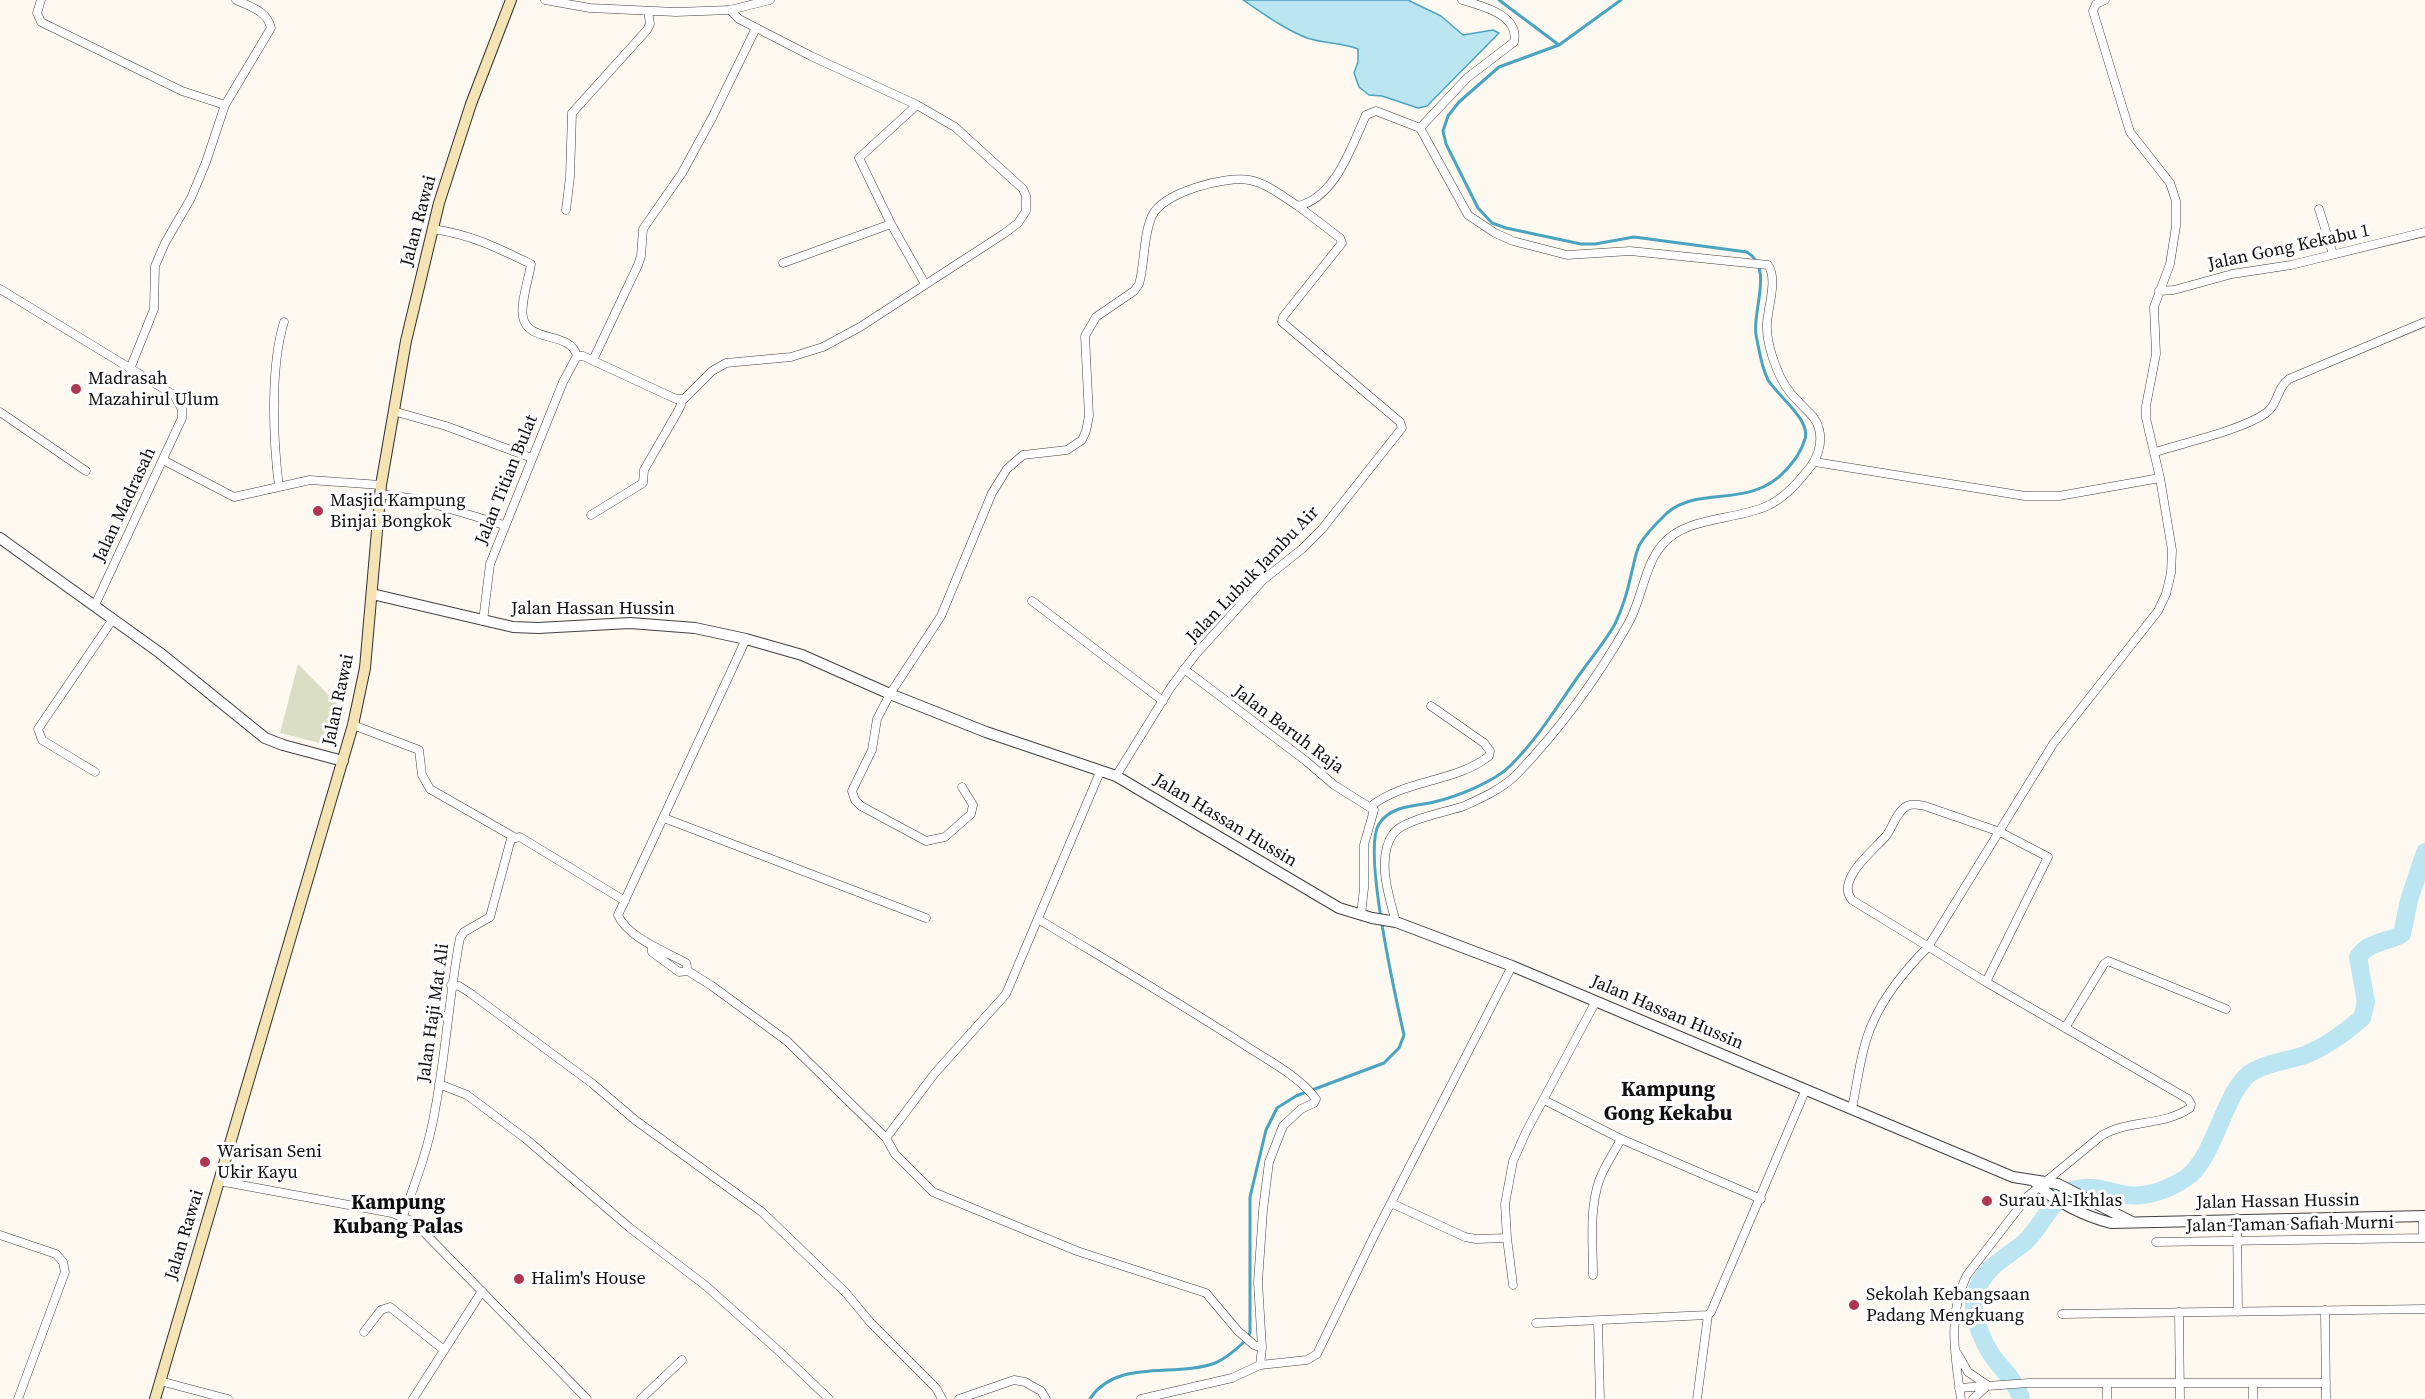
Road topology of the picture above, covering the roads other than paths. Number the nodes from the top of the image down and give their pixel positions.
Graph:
1 (41, 0) edge
2 (236, 0) edge
3 (512, 0) edge
4 (545, 0) edge
5 (770, 0) edge
6 (1462, 0) edge
7 (2105, 0) edge
8 (730, 10) junction
9 (648, 11) junction
10 (756, 28) junction
11 (225, 105) junction
12 (917, 105) junction
13 (1420, 128) junction
14 (1298, 206) junction
15 (2319, 209) dead end
16 (566, 210) dead end
17 (891, 224) junction
18 (433, 229) junction
19 (2425, 232) edge
20 (2333, 254) junction
21 (783, 263) dead end
22 (925, 285) junction
23 (0, 289) edge
24 (2159, 291) junction
25 (284, 322) dead end
26 (2425, 322) edge
27 (577, 356) junction
28 (593, 360) junction
29 (130, 369) junction
30 (681, 400) junction
31 (393, 411) junction
32 (0, 412) edge
33 (2155, 452) junction
34 (532, 458) junction
35 (163, 460) junction
36 (1815, 462) junction
37 (86, 471) dead end
38 (2160, 478) junction
39 (279, 487) junction
40 (380, 489) junction
41 (591, 514) dead end
42 (504, 525) junction
43 (0, 538) edge
44 (372, 594) junction
45 (1032, 601) dead end
46 (95, 605) junction
47 (113, 619) junction
48 (483, 621) junction
49 (746, 639) junction
50 (1184, 669) junction
51 (890, 694) junction
52 (1163, 701) junction
53 (1431, 706) dead end
54 (353, 725) junction
55 (342, 761) junction
56 (95, 771) dead end
57 (1100, 772) junction
58 (1116, 776) junction
59 (962, 787) dead end
60 (1373, 810) junction
61 (664, 818) junction
62 (2000, 832) junction
63 (517, 837) junction
64 (626, 901) junction
65 (1367, 916) junction
66 (926, 918) dead end
67 (1038, 919) junction
68 (1393, 922) junction
69 (1928, 947) junction
70 (1512, 966) junction
71 (1986, 982) junction
72 (450, 985) junction
73 (1596, 1001) junction
74 (2226, 1010) dead end
75 (2065, 1029) junction
76 (439, 1084) junction
77 (1806, 1089) junction
78 (1544, 1100) junction
79 (1852, 1108) junction
80 (886, 1138) junction
81 (1621, 1139) junction
82 (219, 1181) junction
83 (2045, 1183) junction
84 (1761, 1199) junction
85 (1391, 1203) junction
86 (403, 1216) junction
87 (2424, 1216) edge
88 (2237, 1218) junction
89 (2132, 1221) junction
90 (0, 1235) edge
91 (2424, 1238) edge
92 (1507, 1239) junction
93 (2237, 1241) junction
94 (2156, 1242) dead end
95 (1593, 1275) dead end
96 (1513, 1285) dead end
97 (482, 1291) junction
98 (2425, 1309) edge
99 (2325, 1310) junction
100 (2179, 1312) junction
101 (2238, 1312) junction
102 (2062, 1314) dead end
103 (1708, 1316) junction
104 (1598, 1322) junction
105 (1536, 1323) dead end
106 (364, 1332) dead end
107 (1955, 1346) junction
108 (1258, 1347) junction
109 (444, 1350) junction
110 (682, 1360) dead end
111 (1260, 1365) junction
112 (160, 1381) junction
113 (2107, 1383) junction
114 (2180, 1383) junction
115 (2253, 1383) junction
116 (2326, 1383) junction
117 (1990, 1385) junction
118 (1959, 1388) junction
119 (18, 1399) edge
120 (154, 1399) edge
121 (228, 1399) edge
122 (412, 1399) edge
123 (587, 1399) edge
124 (641, 1399) edge
125 (829, 1399) edge
126 (942, 1399) edge
127 (959, 1399) edge
128 (1046, 1399) edge
129 (1142, 1399) edge
130 (1600, 1399) edge
131 (1697, 1399) edge
132 (1960, 1399) edge
133 (1972, 1399) edge
134 (2107, 1399) edge
135 (2180, 1399) edge
136 (2253, 1399) edge
137 (2326, 1399) edge

1 - 11 street
2 - 11 street
3 - 18 main road, Jalan Rawai
4 - 9 street
5 - 8 street
6 - 13 street
7 - 24 street
8 - 9 street
8 - 10 street
9 - 16 street
10 - 12 street
10 - 28 street
11 - 29 street
12 - 17 street
12 - 22 street
13 - 14 street
13 - 36 street
14 - 50 street, Jalan Lubuk Jambu Air
14 - 51 street
15 - 20 street
17 - 21 street
17 - 22 street
18 - 27 street
18 - 31 main road, Jalan Rawai
19 - 20 street, Jalan Gong Kekabu 1
20 - 24 street, Jalan Gong Kekabu 1
22 - 30 street
23 - 29 street
24 - 33 street
25 - 39 street
26 - 33 street
27 - 28 street
27 - 34 street, Jalan Titian Bulat
28 - 30 street
29 - 35 street, Jalan Madrasah
30 - 41 street
31 - 34 street
31 - 40 main road, Jalan Rawai
32 - 37 street
33 - 38 street
34 - 42 street, Jalan Titian Bulat
35 - 39 street
35 - 46 street, Jalan Madrasah
36 - 38 street
36 - 68 street
38 - 62 street
39 - 40 street
40 - 42 street
40 - 44 main road, Jalan Rawai
42 - 48 street, Jalan Titian Bulat
43 - 46 street
44 - 48 street, Jalan Hassan Hussin
44 - 54 main road, Jalan Rawai
45 - 52 street
46 - 47 street
47 - 55 street
47 - 56 street
48 - 49 street, Jalan Hassan Hussin
49 - 51 street, Jalan Hassan Hussin
49 - 61 street
50 - 52 street, Jalan Lubuk Jambu Air
50 - 60 street, Jalan Baruh Raja
51 - 57 street, Jalan Hassan Hussin
51 - 59 street
52 - 58 street, Jalan Lubuk Jambu Air
53 - 60 street
54 - 55 main road, Jalan Rawai
54 - 63 street
55 - 82 main road, Jalan Rawai
57 - 58 street, Jalan Hassan Hussin
57 - 67 street
58 - 65 street, Jalan Hassan Hussin
60 - 65 street
61 - 64 street
61 - 66 street
62 - 69 street
62 - 69 street
62 - 71 street
63 - 64 street
63 - 72 street, Jalan Haji Mat Ali
64 - 80 street
65 - 68 street, Jalan Hassan Hussin
67 - 80 street
67 - 108 street
68 - 70 street, Jalan Hassan Hussin
69 - 71 street
69 - 79 street
70 - 73 street, Jalan Hassan Hussin
70 - 85 street
71 - 75 street
72 - 76 street, Jalan Haji Mat Ali
72 - 126 street
73 - 77 street, Jalan Hassan Hussin
73 - 78 street
74 - 75 street
75 - 83 street
76 - 86 street, Jalan Haji Mat Ali
76 - 125 street
77 - 79 street, Jalan Hassan Hussin
77 - 84 street
78 - 81 street
78 - 92 street
79 - 83 street, Jalan Hassan Hussin
80 - 108 street
81 - 84 street
81 - 95 street
82 - 86 street
82 - 112 main road, Jalan Rawai
83 - 89 street, Jalan Hassan Hussin
83 - 89 street, Jalan Hassan Hussin
83 - 107 street
84 - 103 street
85 - 92 street
85 - 111 street
86 - 97 street
87 - 88 street, Jalan Hassan Hussin
87 - 91 street
88 - 89 street, Jalan Hassan Hussin
88 - 93 street
90 - 119 street
91 - 93 street, Jalan Taman Safiah Murni
92 - 96 street
93 - 94 street, Jalan Taman Safiah Murni
93 - 101 street
97 - 109 street
97 - 123 street
98 - 99 street
99 - 101 street
99 - 116 street
100 - 101 street
100 - 102 street
100 - 114 street
103 - 104 street
103 - 131 street
104 - 105 street
104 - 130 street
106 - 109 street
107 - 117 street
107 - 118 street
108 - 111 street
109 - 122 street
110 - 124 street
111 - 129 street
112 - 120 main road, Jalan Rawai
112 - 121 street
113 - 114 street
113 - 117 street
113 - 134 street
114 - 115 street
114 - 135 street
115 - 116 street
115 - 136 street
116 - 137 street
117 - 118 street
117 - 133 street
118 - 132 street
127 - 128 street

